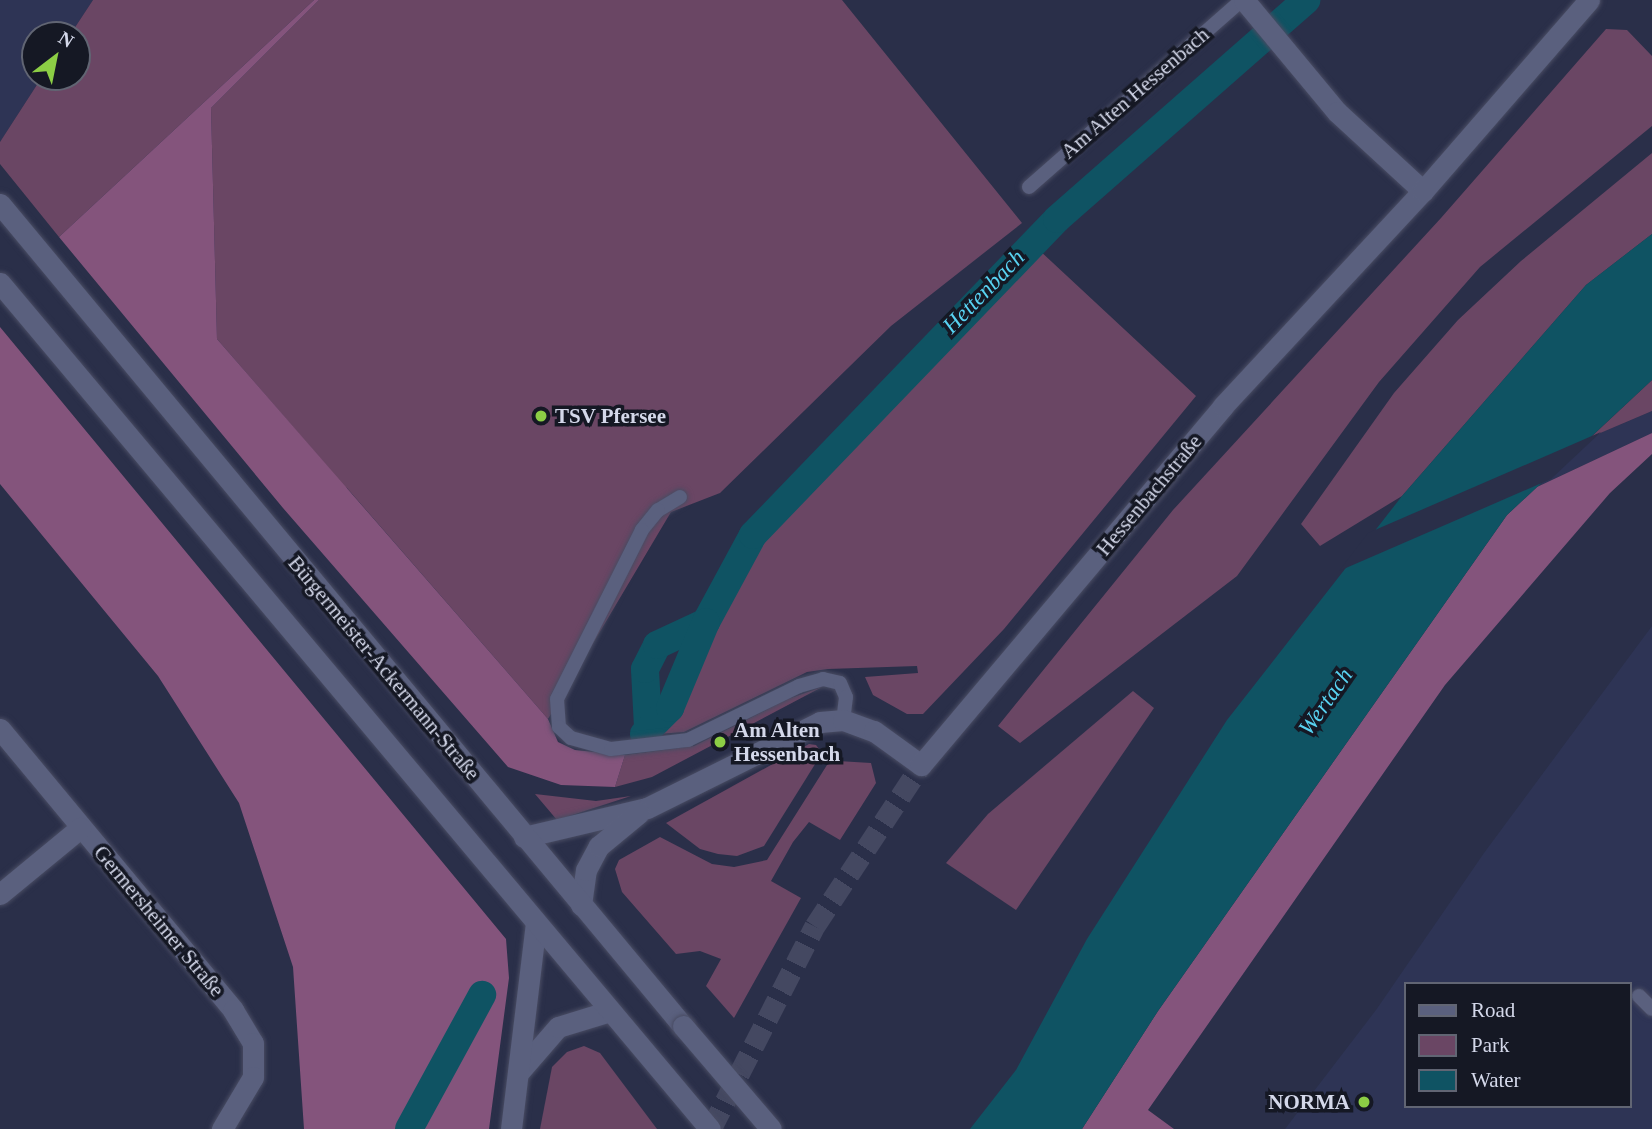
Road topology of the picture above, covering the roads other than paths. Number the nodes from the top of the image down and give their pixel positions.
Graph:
1 (1243, 0) edge
2 (1589, 0) edge
3 (1029, 187) dead end
4 (1423, 191) junction
5 (0, 204) edge
6 (0, 283) edge
7 (680, 498) dead end
8 (843, 720) junction
9 (0, 729) edge
10 (647, 808) junction
11 (80, 828) junction
12 (524, 837) junction
13 (0, 894) edge
14 (582, 905) junction
15 (536, 923) junction
16 (1639, 996) dead end
17 (1652, 1009) edge
18 (610, 1011) junction
19 (517, 1075) junction
20 (222, 1129) edge
21 (511, 1129) edge
22 (710, 1129) edge
23 (771, 1129) edge

1 - 3 lane, Am Alten Hessenbach
1 - 4 street, Am Alten Hessenbach
2 - 4 street, Hessenbachstraße
4 - 8 street, Hessenbachstraße
5 - 12 street, Bürgermeister-Ackermann-Straße
6 - 15 street
7 - 8 lane
8 - 10 street
9 - 11 street, Germersheimer Straße
10 - 12 street
10 - 14 street
11 - 13 street
11 - 20 street, Germersheimer Straße
12 - 14 street, Bürgermeister-Ackermann-Straße
14 - 23 street, Bürgermeister-Ackermann-Straße, bridge
15 - 18 street
15 - 19 street
16 - 17 lane
18 - 19 street
18 - 22 street
19 - 21 street

